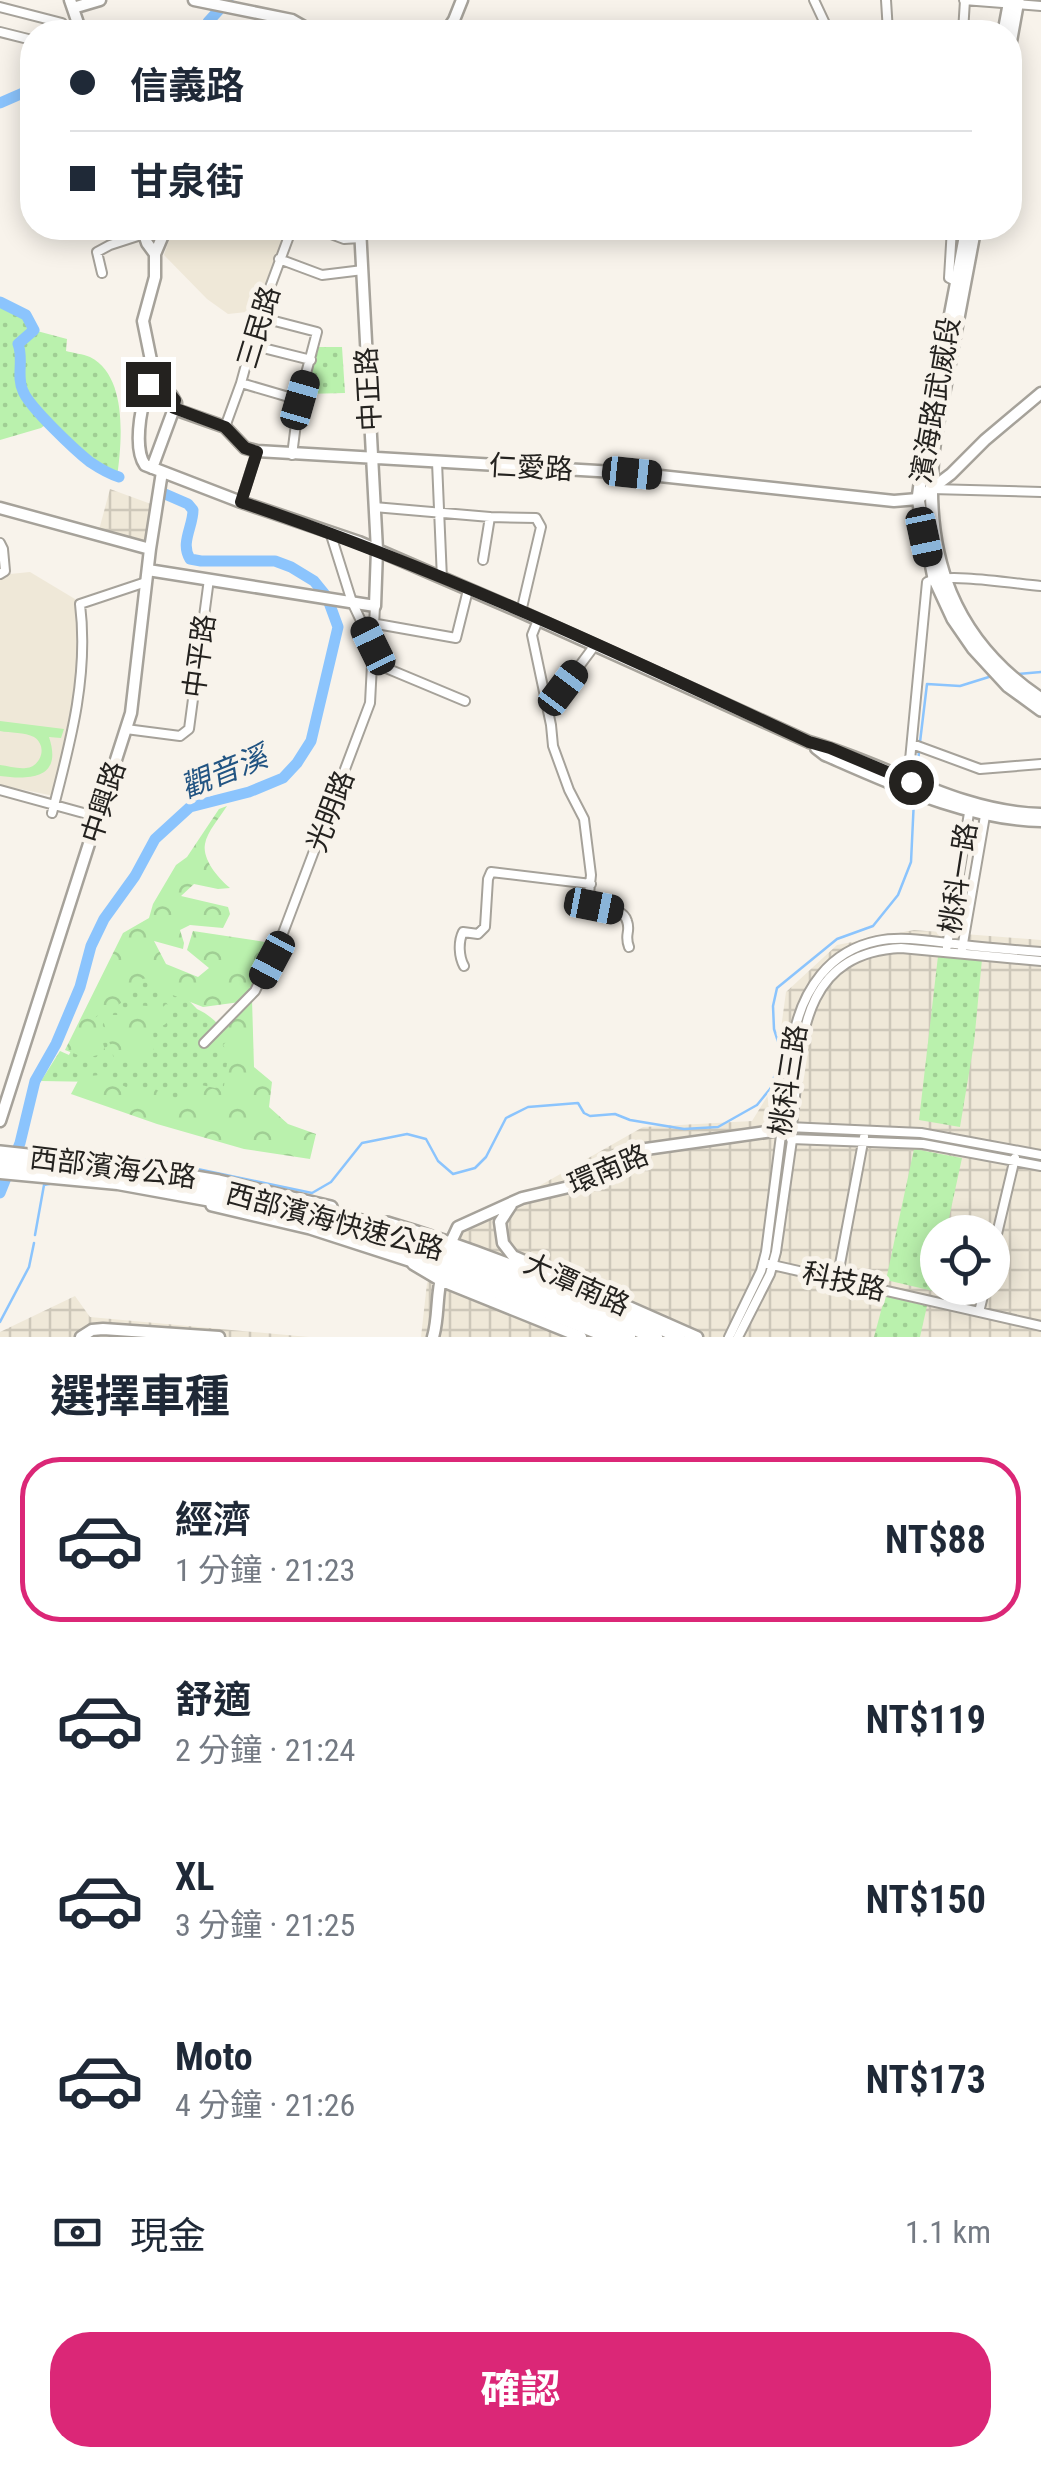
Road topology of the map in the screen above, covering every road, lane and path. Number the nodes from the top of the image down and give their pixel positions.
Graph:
1 (100, 0) edge
2 (194, 0) edge
3 (964, 0) edge
4 (210, 2) edge
5 (1014, 2) edge
6 (72, 4) edge
7 (1041, 6) edge
8 (0, 7) edge
9 (47, 20) edge
10 (292, 20) edge
11 (122, 240) edge
12 (146, 240) edge
13 (161, 240) edge
14 (287, 240) edge
15 (360, 240) edge
16 (952, 240) edge
17 (965, 240) edge
18 (974, 240) edge
19 (155, 254) junction
20 (279, 259) junction
21 (362, 270) junction
22 (102, 273) dead end
23 (957, 282) junction
24 (258, 317) junction
25 (251, 345) junction
26 (311, 360) junction
27 (154, 374) junction
28 (241, 383) junction
29 (1041, 393) edge
30 (300, 400) junction
31 (174, 408) junction
32 (225, 427) junction
33 (257, 452) junction
34 (292, 455) junction
35 (372, 458) junction
36 (438, 462) junction
37 (157, 470) junction
38 (931, 489) junction
39 (1041, 492) edge
40 (918, 499) junction
41 (241, 502) junction
42 (374, 507) junction
43 (0, 508) edge
44 (438, 513) junction
45 (490, 518) junction
46 (330, 532) junction
47 (0, 543) edge
48 (150, 549) junction
49 (376, 550) junction
50 (483, 560) dead end
51 (0, 574) edge
52 (147, 576) junction
53 (938, 578) junction
54 (209, 579) junction
55 (442, 579) junction
56 (1041, 586) edge
57 (468, 590) junction
58 (348, 601) junction
59 (376, 606) junction
60 (521, 612) junction
61 (538, 620) junction
62 (377, 624) dead end
63 (594, 645) junction
64 (373, 646) junction
65 (374, 663) junction
66 (563, 688) dead end
67 (1041, 700) edge
68 (465, 701) dead end
69 (1041, 710) edge
70 (126, 728) junction
71 (912, 744) junction
72 (1041, 764) edge
73 (910, 785) junction
74 (0, 790) edge
75 (970, 807) junction
76 (53, 809) junction
77 (986, 810) junction
78 (1041, 814) edge
79 (98, 816) junction
80 (1041, 822) edge
81 (591, 884) junction
82 (629, 947) dead end
83 (946, 948) junction
84 (962, 949) junction
85 (1041, 952) edge
86 (1041, 961) edge
87 (464, 966) dead end
88 (204, 1042) dead end
89 (0, 1122) edge
90 (786, 1128) junction
91 (864, 1130) junction
92 (792, 1140) junction
93 (863, 1142) junction
94 (1015, 1151) junction
95 (1041, 1155) edge
96 (0, 1156) edge
97 (1014, 1162) junction
98 (1041, 1166) edge
99 (0, 1174) edge
100 (219, 1194) junction
101 (513, 1202) junction
102 (1002, 1215) edge
103 (451, 1242) junction
104 (768, 1264) junction
105 (441, 1275) junction
106 (837, 1280) junction
107 (981, 1305) edge
108 (979, 1312) junction
109 (1041, 1326) edge
110 (81, 1337) edge
111 (219, 1337) edge
112 (433, 1337) edge
113 (580, 1337) edge
114 (608, 1337) edge
115 (628, 1337) edge
116 (655, 1337) edge
117 (679, 1337) edge
118 (697, 1337) edge
119 (729, 1337) edge
120 (738, 1337) edge

1 - 6 street
2 - 4 street
3 - 5 street
4 - 10 street
5 - 7 street
8 - 9 street
11 - 22 street
12 - 19 street
13 - 19 street
14 - 20 street, 三民路
15 - 21 street, 中正路
16 - 23 street
17 - 23 main road, 濱海路武威段
18 - 38 main road, 濱海路武威段
19 - 27 street
20 - 21 street
20 - 24 street, 三民路
21 - 35 street, 中正路
23 - 40 main road, 濱海路武威段
24 - 25 street, 三民路
24 - 26 street
25 - 26 street
25 - 28 street, 三民路
26 - 30 street
27 - 31 street
27 - 37 street
28 - 30 street
28 - 32 street, 三民路
29 - 38 street
30 - 34 street
31 - 32 street
31 - 37 street
32 - 33 street
33 - 34 street, 仁愛路
33 - 41 street
34 - 35 street, 仁愛路
35 - 36 street, 仁愛路
35 - 42 street, 中正路
36 - 40 street, 仁愛路
36 - 44 street
37 - 41 street
37 - 48 street, 中興路
38 - 39 street
38 - 40 street
38 - 53 main road, 濱海路武威段
40 - 53 main road, 濱海路武威段
41 - 46 street
42 - 44 street
42 - 49 street, 中正路
43 - 48 street
44 - 45 street
44 - 55 street
45 - 50 street
45 - 60 street
46 - 49 street
46 - 58 street
47 - 51 street
48 - 52 street, 中興路
49 - 55 street
49 - 59 street, 光明路
52 - 54 street, 中平路
52 - 70 street, 中興路
52 - 76 street
53 - 56 street
53 - 67 main road, 濱海路武威段
53 - 69 main road, 濱海路武威段
53 - 71 street
54 - 58 street
54 - 70 street, 中平路
55 - 57 street
57 - 60 street
57 - 62 street
58 - 59 street
58 - 64 street
59 - 64 street, 光明路
60 - 61 street
61 - 63 street
61 - 81 street
63 - 66 street
63 - 73 street
64 - 65 street, 光明路
65 - 68 street
65 - 88 street, 光明路
70 - 79 street, 中興路
71 - 72 street
71 - 73 street
73 - 75 street
74 - 76 street
75 - 77 street
75 - 83 street, 桃科一路
76 - 79 street
77 - 78 street
77 - 80 street
77 - 84 street, 桃科一路
79 - 89 street, 中興路
81 - 82 street
81 - 87 street
83 - 84 street, 桃科三路
83 - 90 street, 桃科三路
84 - 85 street
84 - 86 street
90 - 91 street, 環南路
90 - 92 street
90 - 101 street, 環南路
90 - 104 street, 桃科三路
91 - 93 street
91 - 94 street, 環南路
92 - 93 street
92 - 104 street, 桃科三路
93 - 97 street
93 - 106 street
94 - 95 street, 環南路
94 - 97 street
96 - 100 highway, 西部濱海快速公路
97 - 98 street
97 - 102 street
99 - 100 highway, 西部濱海快速公路
100 - 103 main road, 西部濱海公路
100 - 105 main road, 西部濱海公路
100 - 115 highway, 西部濱海快速公路
100 - 116 highway, 西部濱海快速公路
101 - 103 street, 環南路
101 - 118 street, 大潭南路
103 - 117 main road, 西部濱海公路
104 - 106 street, 科技路
104 - 119 street, 桃科三路
104 - 120 street, 桃科三路
105 - 112 street
105 - 113 street
105 - 114 main road, 西部濱海公路
106 - 108 street, 科技路
107 - 108 street
108 - 109 street, 科技路
110 - 111 street

